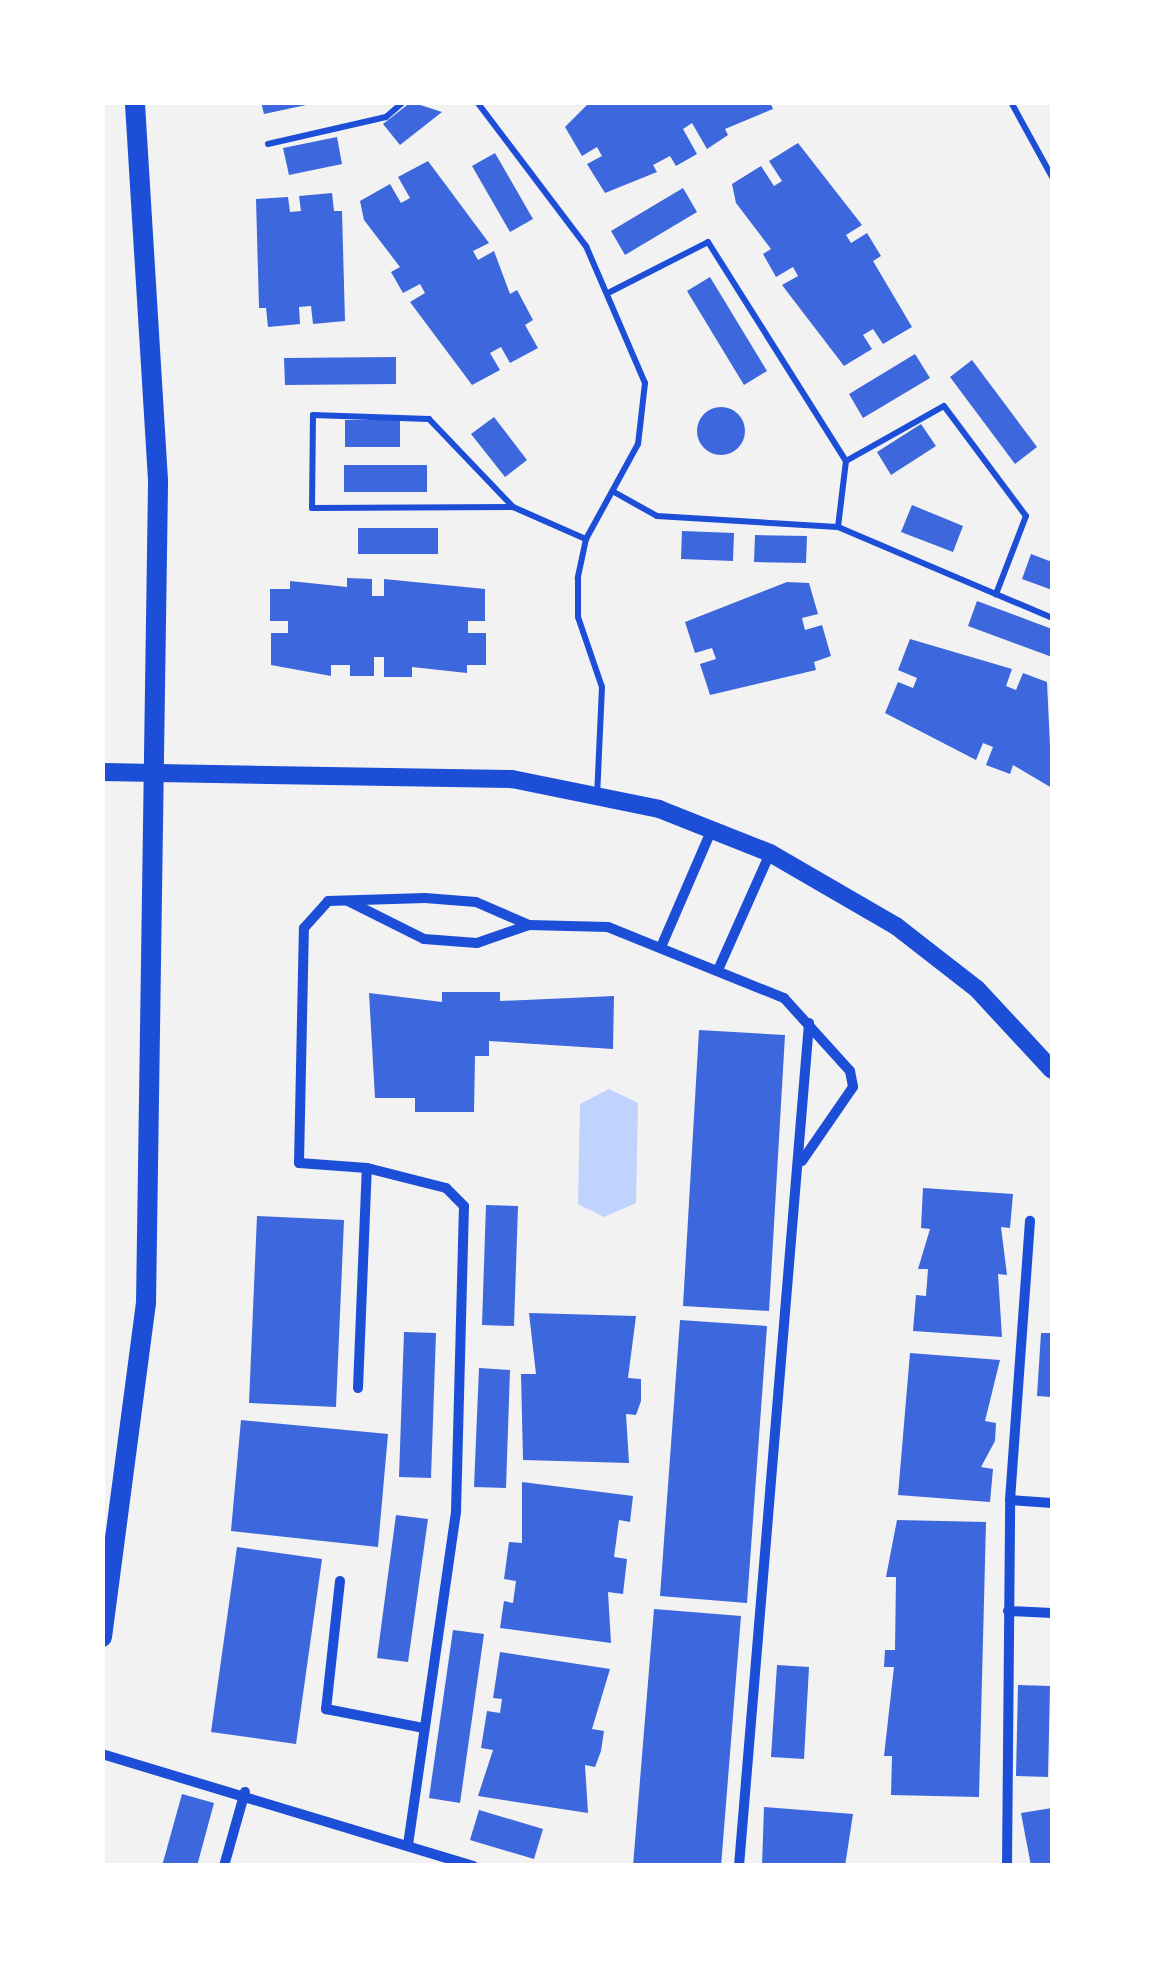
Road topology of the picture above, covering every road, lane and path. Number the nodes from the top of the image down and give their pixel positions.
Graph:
1 (135, 102) edge
2 (403, 102) edge
3 (477, 102) edge
4 (1011, 102) edge
5 (268, 144) dead end
6 (1052, 178) edge
7 (610, 292) junction
8 (846, 461) junction
9 (614, 492) junction
10 (513, 508) junction
11 (838, 527) junction
12 (586, 539) junction
13 (996, 594) junction
14 (1052, 618) edge
15 (102, 772) edge
16 (153, 773) junction
17 (597, 797) junction
18 (712, 829) junction
19 (770, 853) junction
20 (348, 900) junction
21 (529, 925) junction
22 (661, 947) junction
23 (718, 970) junction
24 (808, 1023) junction
25 (1052, 1070) edge
26 (802, 1162) junction
27 (367, 1168) junction
28 (1030, 1221) dead end
29 (358, 1388) dead end
30 (1010, 1500) junction
31 (1052, 1503) edge
32 (340, 1581) dead end
33 (1008, 1611) junction
34 (1052, 1613) edge
35 (102, 1637) edge
36 (424, 1728) junction
37 (102, 1754) edge
38 (245, 1792) junction
39 (408, 1846) junction
40 (224, 1866) edge
41 (474, 1866) edge
42 (739, 1866) edge
43 (1007, 1866) edge

1 - 16 main road
2 - 5 lane
3 - 7 lane
4 - 6 path
7 - 8 lane
7 - 9 lane
8 - 11 lane
8 - 13 lane
9 - 11 lane
9 - 12 lane
10 - 10 lane
10 - 12 lane
11 - 13 lane
12 - 17 lane
13 - 14 lane
15 - 16 street
16 - 17 street
16 - 35 main road
17 - 18 street
18 - 19 street
18 - 22 street
19 - 23 street
19 - 25 street
20 - 21 street
20 - 21 street
20 - 27 street
21 - 22 street
22 - 23 street
23 - 24 street
24 - 26 street
24 - 26 street
26 - 42 street
27 - 29 street
27 - 36 street
28 - 30 street
30 - 31 street
30 - 33 street
32 - 36 street
33 - 34 street
33 - 43 street
36 - 39 street
37 - 38 street
38 - 39 street
38 - 40 street
39 - 41 street

